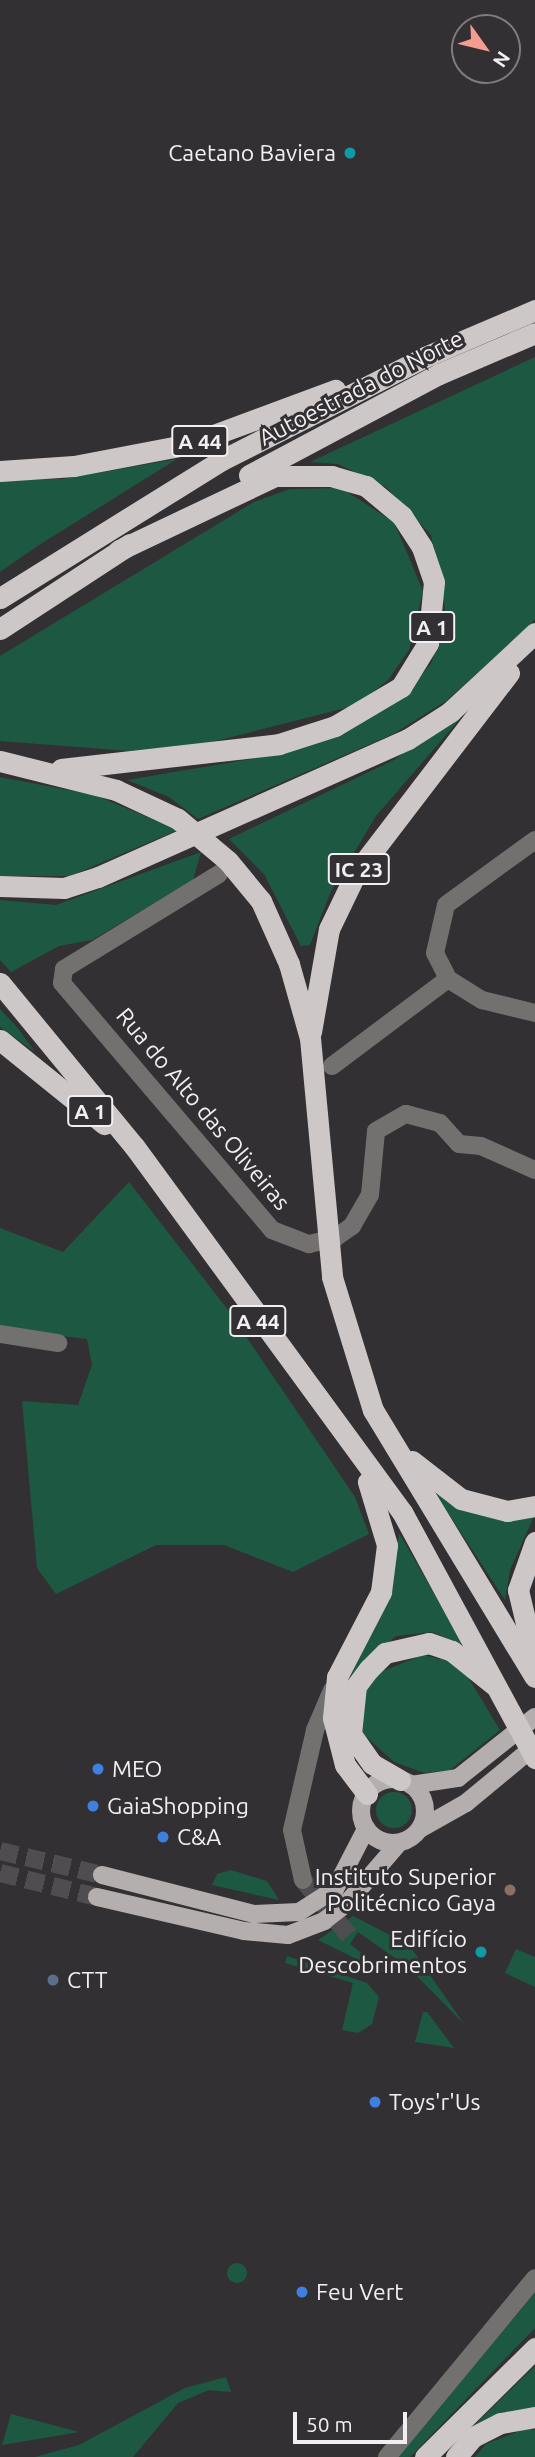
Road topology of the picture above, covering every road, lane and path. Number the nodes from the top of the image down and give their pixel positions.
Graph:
1 (535, 310) edge
2 (535, 333) edge
3 (391, 374) junction
4 (0, 471) edge
5 (119, 550) junction
6 (0, 598) edge
7 (0, 629) edge
8 (535, 633) edge
9 (535, 640) edge
10 (0, 761) edge
11 (53, 770) junction
12 (535, 840) edge
13 (219, 874) dead end
14 (0, 886) edge
15 (448, 979) junction
16 (0, 983) edge
17 (535, 1013) edge
18 (310, 1038) junction
19 (0, 1040) edge
20 (332, 1066) dead end
21 (535, 1170) edge
22 (168, 1197) junction
23 (0, 1334) edge
24 (58, 1343) dead end
25 (390, 1439) junction
26 (349, 1445) junction
27 (535, 1506) edge
28 (535, 1542) edge
29 (535, 1661) edge
30 (337, 1677) junction
31 (535, 1677) edge
32 (506, 1697) junction
33 (535, 1717) edge
34 (535, 1746) edge
35 (535, 1758) edge
36 (405, 1782) junction
37 (367, 1794) junction
38 (366, 1829) junction
39 (420, 1829) junction
40 (399, 1843) junction
41 (102, 1875) tunnel mouth
42 (303, 1880) tunnel mouth
43 (97, 1897) tunnel mouth
44 (535, 2278) edge
45 (535, 2348) edge
46 (535, 2417) edge
47 (452, 2447) edge
48 (387, 2457) edge
49 (425, 2457) edge
50 (437, 2457) edge

1 - 3 highway
2 - 5 highway, Autoestrada do Norte / A 1
3 - 4 highway, A 44
3 - 6 highway
5 - 7 highway, Autoestrada do Norte / A 1
5 - 11 highway, A 1
8 - 14 highway
9 - 18 highway, IC 23
10 - 11 highway
11 - 18 highway
12 - 15 street
13 - 21 street, Rua do Alto das Oliveiras
15 - 17 street
15 - 20 street
16 - 22 highway, A 44
18 - 25 highway
19 - 22 highway, A 1
22 - 26 highway, A 44
23 - 24 street
25 - 27 highway
25 - 31 highway
26 - 30 highway
26 - 32 highway, A 44
28 - 29 highway
30 - 37 highway
30 - 42 street
32 - 35 highway, A 44
32 - 36 highway
33 - 36 main road
34 - 39 main road
36 - 37 main road
36 - 39 main road
37 - 38 main road
38 - 40 main road
38 - 41 main road
39 - 40 main road
40 - 43 main road
44 - 48 street
45 - 47 highway
46 - 47 highway
47 - 49 highway
47 - 50 highway

